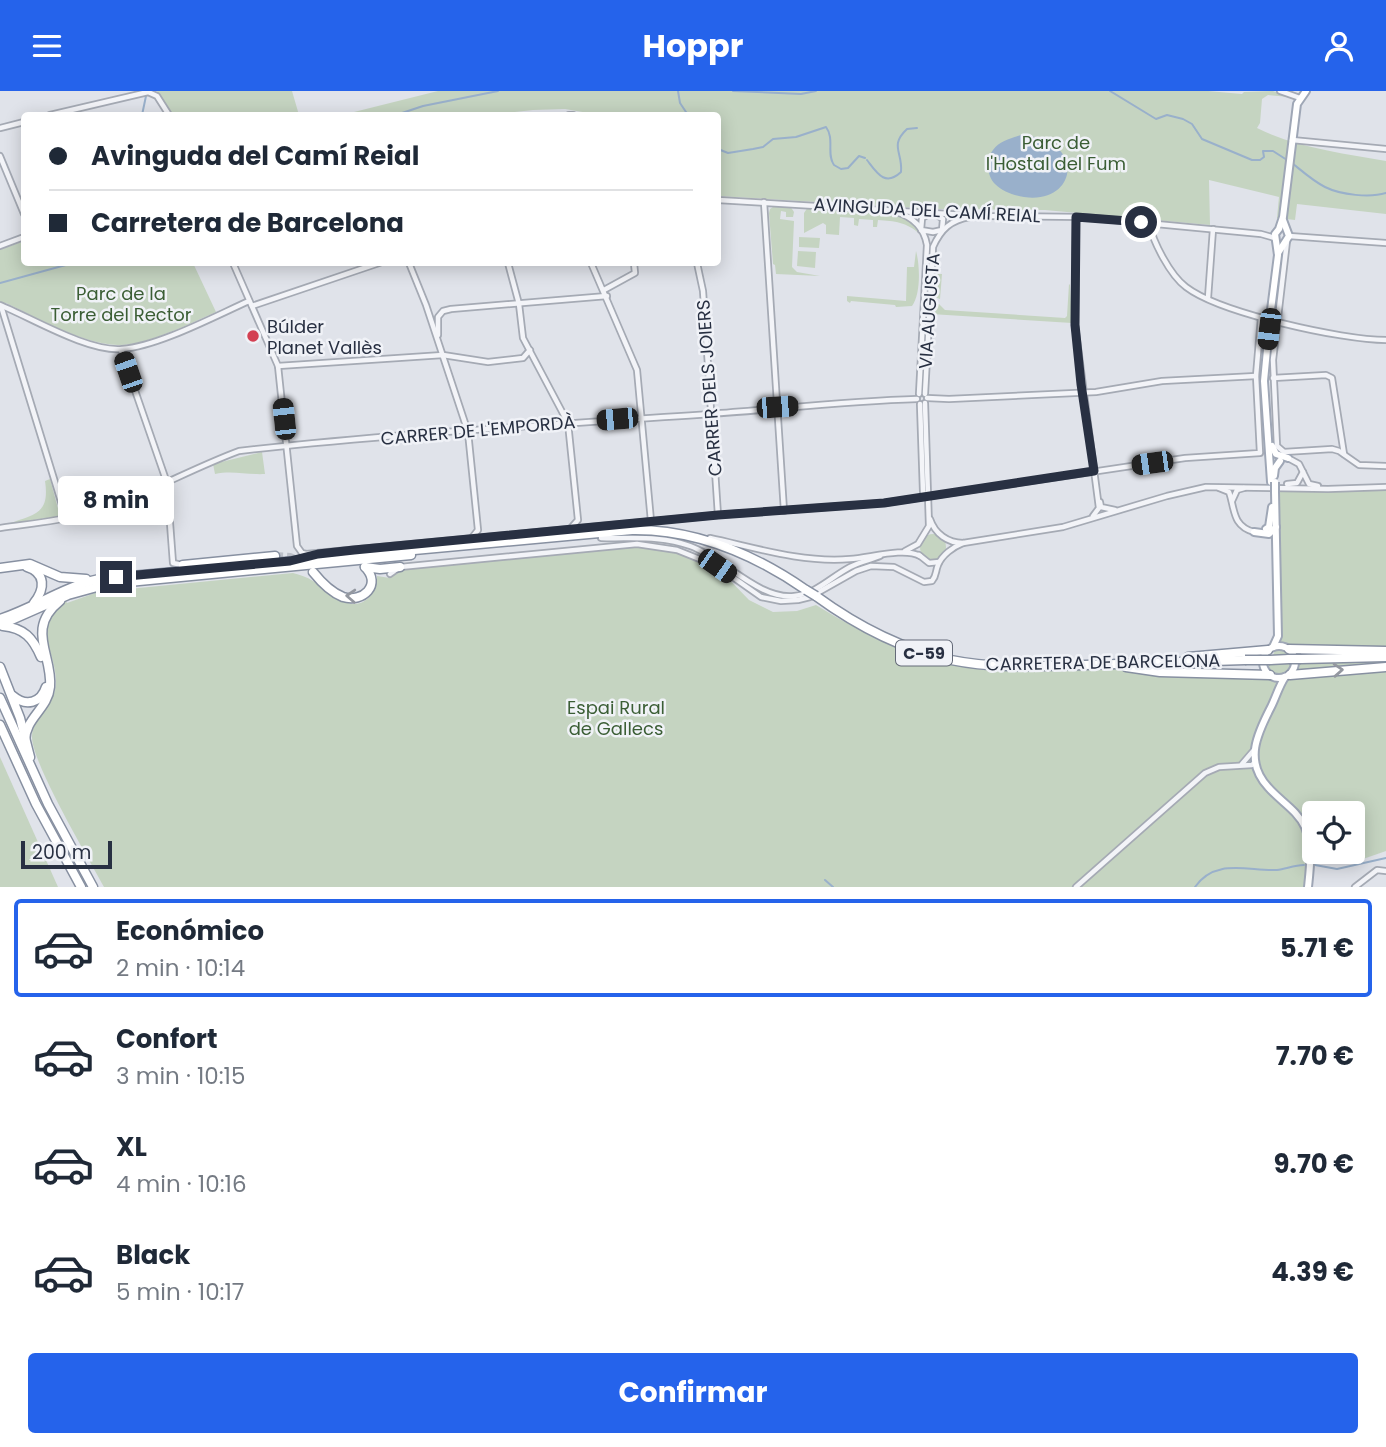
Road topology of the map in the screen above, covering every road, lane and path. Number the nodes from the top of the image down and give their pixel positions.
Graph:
1 (1280, 91) edge
2 (1306, 91) edge
3 (1300, 98) junction
4 (70, 112) edge
5 (167, 112) edge
6 (21, 123) edge
7 (0, 128) edge
8 (1296, 139) junction
9 (1386, 149) edge
10 (0, 156) edge
11 (721, 200) edge
12 (764, 202) junction
13 (21, 207) edge
14 (888, 209) junction
15 (932, 212) junction
16 (982, 216) junction
17 (1076, 217) junction
18 (1149, 223) junction
19 (1213, 229) junction
20 (921, 230) junction
21 (942, 230) junction
22 (1282, 236) junction
23 (21, 238) edge
24 (1386, 243) edge
25 (0, 246) edge
26 (234, 266) edge
27 (370, 266) edge
28 (410, 266) edge
29 (509, 266) edge
30 (593, 266) edge
31 (634, 266) edge
32 (698, 266) edge
33 (605, 293) junction
34 (1208, 298) junction
35 (251, 304) junction
36 (519, 304) junction
37 (0, 305) edge
38 (1261, 317) junction
39 (1278, 322) junction
40 (1386, 340) edge
41 (438, 343) junction
42 (121, 350) junction
43 (530, 350) junction
44 (443, 355) junction
45 (278, 366) junction
46 (1256, 376) junction
47 (1273, 378) junction
48 (1083, 391) junction
49 (922, 399) junction
50 (777, 407) junction
51 (710, 414) junction
52 (642, 417) junction
53 (568, 423) junction
54 (468, 432) junction
55 (287, 446) junction
56 (1344, 455) junction
57 (1276, 456) junction
58 (1386, 466) edge
59 (1094, 471) junction
60 (1303, 472) junction
61 (1274, 480) junction
62 (167, 484) junction
63 (1212, 486) junction
64 (1386, 487) edge
65 (1328, 489) junction
66 (1357, 489) junction
67 (1274, 492) junction
68 (927, 496) junction
69 (1167, 496) junction
70 (1098, 498) junction
71 (1232, 502) junction
72 (1119, 510) junction
73 (784, 511) junction
74 (718, 515) junction
75 (66, 518) junction
76 (930, 519) junction
77 (1089, 519) junction
78 (578, 520) junction
79 (651, 521) junction
80 (0, 528) edge
81 (587, 528) junction
82 (570, 530) junction
83 (1272, 531) junction
84 (1254, 532) joint
85 (681, 533) junction
86 (939, 533) junction
87 (923, 535) junction
88 (601, 538) junction
89 (471, 539) junction
90 (946, 539) junction
91 (963, 543) junction
92 (918, 544) junction
93 (354, 550) junction
94 (905, 552) junction
95 (947, 553) junction
96 (275, 556) tunnel mouth
97 (880, 556) junction
98 (920, 556) junction
99 (290, 561) junction
100 (939, 561) junction
101 (338, 563) junction
102 (929, 563) junction
103 (183, 565) joint
104 (365, 567) junction
105 (400, 567) junction
106 (0, 569) edge
107 (936, 571) junction
108 (313, 572) dead end
109 (390, 574) dead end
110 (134, 575) junction
111 (74, 592) junction
112 (30, 607) junction
113 (1278, 617) junction
114 (0, 619) edge
115 (0, 625) edge
116 (1278, 636) junction
117 (1287, 648) junction
118 (1386, 651) edge
119 (1270, 652) junction
120 (1386, 657) edge
121 (1108, 664) junction
122 (0, 667) edge
123 (1386, 667) edge
124 (1271, 676) junction
125 (1288, 676) junction
126 (8, 687) junction
127 (1276, 695) junction
128 (0, 698) edge
129 (0, 725) edge
130 (0, 737) edge
131 (25, 741) junction
132 (1254, 750) junction
133 (1255, 762) junction
134 (1244, 764) junction
135 (1260, 777) junction
136 (29, 788) junction
137 (48, 804) junction
138 (1386, 871) edge
139 (81, 887) edge
140 (93, 887) edge
141 (1076, 887) edge
142 (1308, 887) edge
143 (1356, 887) edge

1 - 3 street
2 - 3 main road
3 - 8 main road
4 - 5 street
6 - 7 street
8 - 9 street
8 - 22 main road
10 - 13 street
11 - 12 street, AVINGUDA DEL CAMÍ REIAL
12 - 14 street, AVINGUDA DEL CAMÍ REIAL
12 - 50 street
14 - 15 street, AVINGUDA DEL CAMÍ REIAL
14 - 20 street, VIA AUGUSTA
15 - 16 street, AVINGUDA DEL CAMÍ REIAL
15 - 20 street, VIA AUGUSTA
15 - 21 street, VIA AUGUSTA
16 - 17 street, AVINGUDA DEL CAMÍ REIAL
16 - 21 street, VIA AUGUSTA
17 - 18 street, AVINGUDA DEL CAMÍ REIAL
17 - 48 street
18 - 19 street, AVINGUDA DEL CAMÍ REIAL
18 - 34 street
19 - 22 street, AVINGUDA DEL CAMÍ REIAL
19 - 34 street
20 - 21 street, VIA AUGUSTA
20 - 49 street, VIA AUGUSTA
21 - 49 street, VIA AUGUSTA
22 - 24 street, AVINGUDA DEL CAMÍ REIAL
22 - 39 street
22 - 57 main road, bridge
23 - 25 street
26 - 35 street
27 - 35 street
28 - 41 street
29 - 36 street
30 - 33 street
31 - 33 street
32 - 51 street, CARRER DELS JOIERS
33 - 36 street
33 - 52 street
34 - 38 street
35 - 42 street
35 - 45 street
36 - 41 street
36 - 43 street
37 - 42 street
37 - 75 street
38 - 39 street
38 - 46 street
39 - 40 street
39 - 47 street
41 - 44 street
42 - 62 street
43 - 44 street
43 - 53 street
44 - 45 street
44 - 54 street
45 - 55 street
46 - 48 street, CARRER DE L'EMPORDÀ
46 - 59 street
47 - 56 street
47 - 57 street
48 - 49 street, CARRER DE L'EMPORDÀ
48 - 59 street
49 - 50 street, CARRER DE L'EMPORDÀ
49 - 68 street, VIA AUGUSTA
50 - 51 street, CARRER DE L'EMPORDÀ
50 - 73 street
51 - 52 street, CARRER DE L'EMPORDÀ
51 - 74 street, CARRER DELS JOIERS
52 - 53 street, CARRER DE L'EMPORDÀ
52 - 79 street
53 - 54 street, CARRER DE L'EMPORDÀ
53 - 78 street
54 - 55 street, CARRER DE L'EMPORDÀ
54 - 89 street
55 - 62 street, CARRER DE L'EMPORDÀ
55 - 93 street
56 - 57 street
56 - 58 street
57 - 60 street
57 - 61 main road
57 - 61 main road
59 - 68 street
59 - 70 street
60 - 63 street
60 - 66 street
61 - 67 main road, bridge
62 - 75 street, CARRER DE L'EMPORDÀ
62 - 103 street
63 - 65 street
63 - 69 street
64 - 66 street
65 - 66 street
65 - 71 street
67 - 83 main road
67 - 83 main road
68 - 73 street
68 - 76 street, VIA AUGUSTA
69 - 71 street
69 - 72 street
70 - 72 street
70 - 77 street
71 - 84 street
72 - 77 street
73 - 74 street
74 - 79 street
75 - 80 street, CARRER DE L'EMPORDÀ
76 - 86 street, VIA AUGUSTA
76 - 87 street
77 - 91 street
78 - 81 street
78 - 82 street
79 - 81 street
81 - 82 street
82 - 89 street
83 - 84 main road
83 - 113 main road
83 - 113 main road
85 - 88 highway, CARRETERA DE BARCELONA / C-59
85 - 97 street
85 - 99 highway, CARRETERA DE BARCELONA / C-59
85 - 121 highway, CARRETERA DE BARCELONA / C-59, bridge
86 - 87 street
86 - 90 street
87 - 92 street
88 - 97 street
88 - 101 highway, CARRETERA DE BARCELONA / C-59
89 - 93 street
90 - 91 street
90 - 95 street
91 - 95 street
92 - 94 street
92 - 98 street
93 - 99 highway
94 - 97 street
94 - 98 street
95 - 100 street
96 - 103 highway
98 - 102 street
99 - 110 highway, CARRETERA DE BARCELONA / C-59
100 - 102 street
100 - 107 street
101 - 104 highway
101 - 111 highway, CARRETERA DE BARCELONA / C-59
102 - 107 street
104 - 105 highway
104 -> 108 highway
105 - 107 street
105 - 109 street
106 - 110 highway
106 - 112 highway
110 - 112 highway, CARRETERA DE BARCELONA / C-59
111 - 115 highway, CARRETERA DE BARCELONA / C-59
111 - 131 highway
112 - 114 highway, CARRETERA DE BARCELONA / C-59
113 - 116 main road
115 - 126 highway
116 - 117 main road
116 - 119 main road
117 - 118 highway
117 - 119 main road
117 - 125 main road
119 - 120 highway, CARRETERA DE BARCELONA / C-59, bridge
119 - 121 highway
119 - 121 highway, CARRETERA DE BARCELONA / C-59, bridge
119 - 124 main road
121 - 124 highway
122 - 126 highway
125 -> 123 highway
124 - 125 main road
124 - 127 main road
125 - 127 main road
126 - 131 highway
127 - 132 main road
128 - 137 highway
129 - 136 highway
130 - 136 highway
131 - 137 highway
132 - 133 main road
132 - 134 street
133 - 134 street
133 - 135 main road
134 - 135 street
134 - 141 street
135 - 142 main road
136 - 139 highway
137 - 140 highway
138 - 143 street

